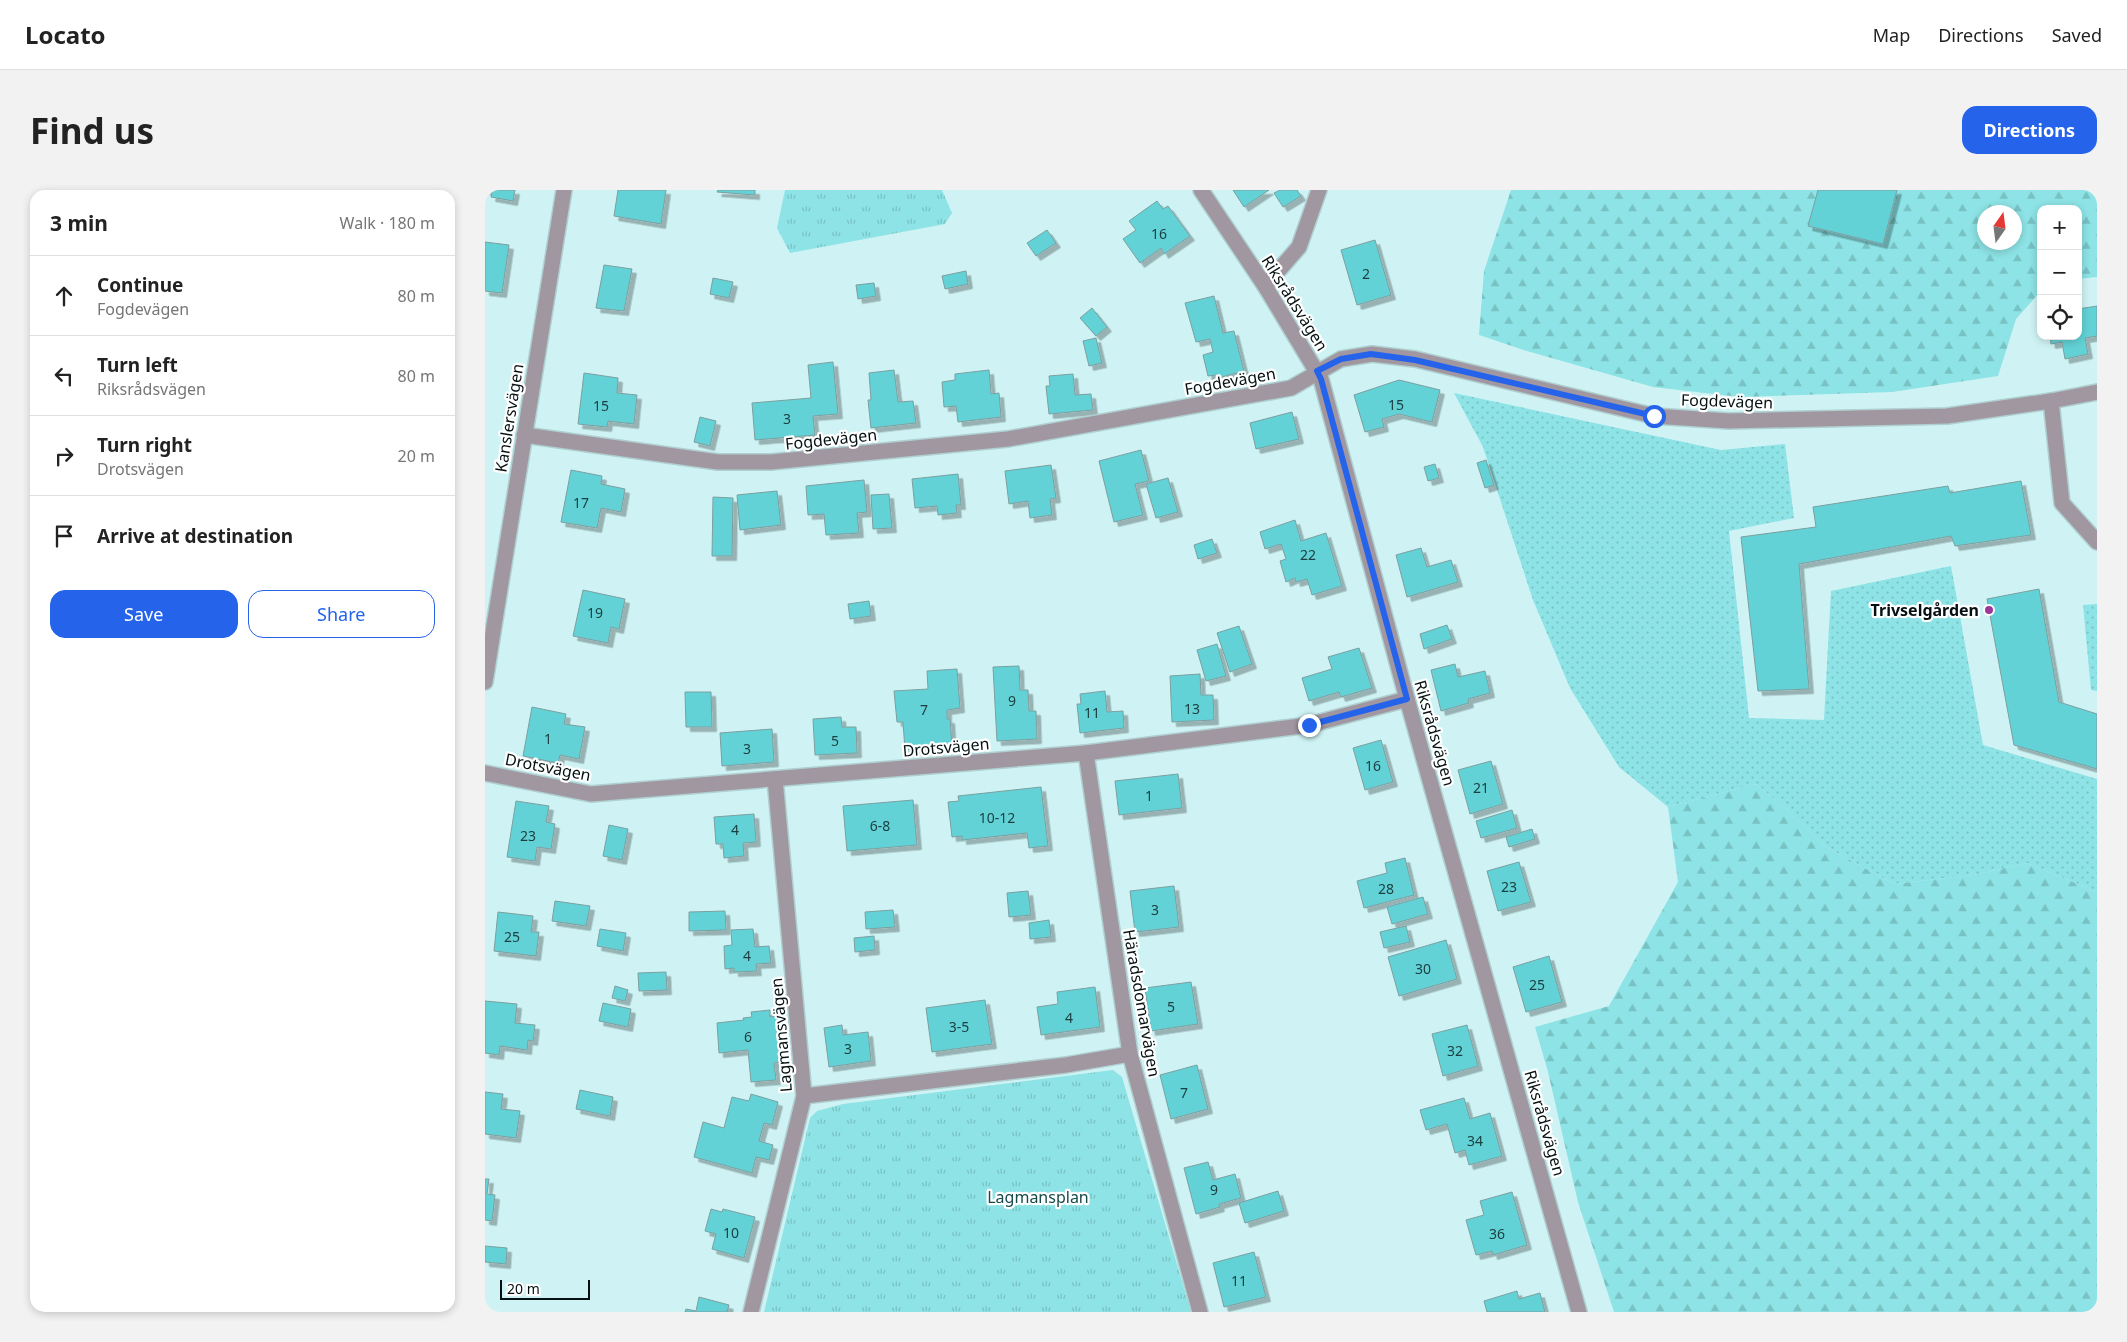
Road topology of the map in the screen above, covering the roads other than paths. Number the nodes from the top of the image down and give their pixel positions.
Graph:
1 (564, 190) edge
2 (1201, 190) edge
3 (1319, 190) edge
4 (1265, 286) junction
5 (1317, 371) junction
6 (2097, 392) edge
7 (2051, 401) junction
8 (524, 436) junction
9 (2097, 542) edge
10 (485, 682) edge
11 (1407, 699) junction
12 (1086, 753) junction
13 (485, 773) edge
14 (775, 779) junction
15 (1130, 1054) junction
16 (804, 1096) junction
17 (751, 1312) edge
18 (1200, 1312) edge
19 (1579, 1312) edge

1 - 8 street, Kanslersvägen
2 - 4 street, Riksrådsvägen
3 - 4 street
4 - 5 street, Riksrådsvägen
5 - 7 street, Fogdevägen
5 - 8 street, Fogdevägen
5 - 11 street, Riksrådsvägen
6 - 7 street, Fogdevägen
7 - 9 street
8 - 10 street, Kanslersvägen
11 - 12 street, Drotsvägen
11 - 19 street, Riksrådsvägen
12 - 14 street, Drotsvägen
12 - 15 street, Häradsdomarvägen
13 - 14 street, Drotsvägen
14 - 16 street, Lagmansvägen
15 - 16 street
15 - 18 street, Häradsdomarvägen
16 - 17 street, Lagmansvägen

